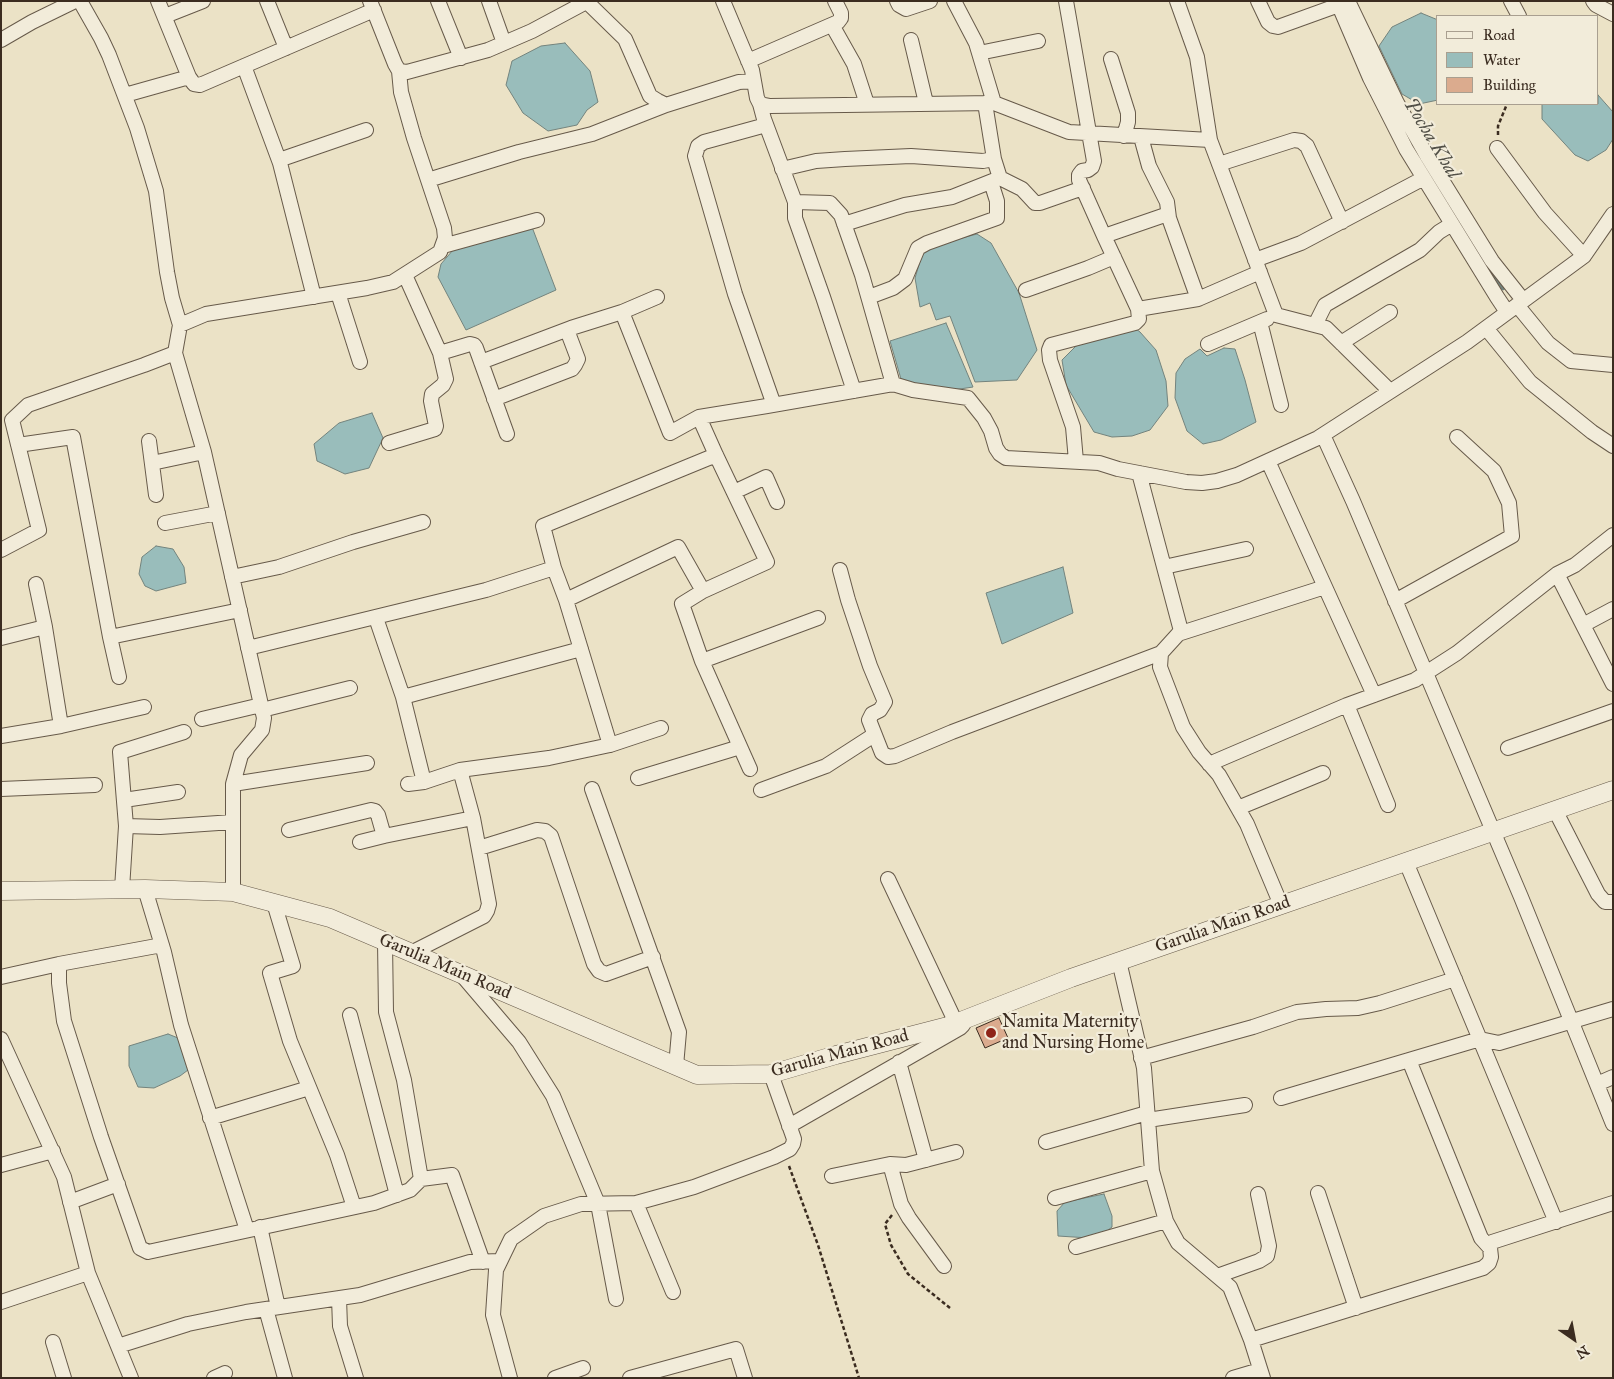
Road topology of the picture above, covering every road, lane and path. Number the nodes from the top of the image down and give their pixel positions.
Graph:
1 (75, 1) edge
2 (80, 1) edge
3 (158, 1) edge
4 (203, 1) edge
5 (267, 1) edge
6 (438, 1) edge
7 (489, 1) edge
8 (588, 1) edge
9 (835, 1) edge
10 (897, 1) edge
11 (930, 1) edge
12 (954, 1) edge
13 (1066, 1) edge
14 (1177, 1) edge
15 (1258, 1) edge
16 (1512, 1) edge
17 (1593, 1) edge
18 (726, 2) edge
19 (1341, 2) edge
20 (372, 6) edge
21 (1519, 15) edge
22 (1606, 15) edge
23 (165, 16) junction
24 (832, 25) junction
25 (1, 40) edge
26 (911, 40) dead end
27 (1038, 41) dead end
28 (504, 43) junction
29 (286, 48) junction
30 (979, 53) junction
31 (461, 58) junction
32 (1111, 59) dead end
33 (748, 61) junction
34 (244, 66) junction
35 (399, 71) junction
36 (189, 77) junction
37 (754, 81) junction
38 (125, 95) junction
39 (989, 103) junction
40 (760, 104) junction
41 (867, 104) junction
42 (926, 104) junction
43 (666, 105) junction
44 (1507, 105) edge
45 (766, 125) junction
46 (366, 130) dead end
47 (1090, 134) junction
48 (1124, 136) junction
49 (1141, 137) junction
50 (1210, 140) junction
51 (1497, 148) joint
52 (994, 159) junction
53 (279, 160) junction
54 (1219, 164) junction
55 (782, 169) junction
56 (1424, 178) junction
57 (428, 180) junction
58 (996, 180) junction
59 (1083, 188) junction
60 (795, 202) junction
61 (1168, 214) junction
62 (1613, 214) edge
63 (537, 220) dead end
64 (1342, 222) junction
65 (844, 224) junction
66 (1452, 224) junction
67 (1104, 236) junction
68 (443, 246) junction
69 (1584, 256) junction
70 (1114, 257) junction
71 (1257, 266) junction
72 (405, 275) junction
73 (1026, 290) dead end
74 (338, 293) junction
75 (314, 296) junction
76 (657, 297) dead end
77 (869, 297) junction
78 (1198, 299) junction
79 (1516, 306) junction
80 (1138, 310) junction
81 (622, 312) junction
82 (1390, 312) dead end
83 (1276, 315) junction
84 (1260, 322) junction
85 (180, 325) junction
86 (1315, 325) junction
87 (1486, 328) junction
88 (567, 330) junction
89 (1341, 343) junction
90 (1208, 344) dead end
91 (174, 353) junction
92 (440, 353) junction
93 (360, 362) dead end
94 (481, 362) junction
95 (1613, 365) edge
96 (893, 384) junction
97 (854, 391) junction
98 (1390, 391) junction
99 (494, 400) junction
100 (774, 405) junction
101 (1282, 405) dead end
102 (699, 417) junction
103 (507, 434) dead end
104 (1323, 435) junction
105 (1457, 437) dead end
106 (150, 441) dead end
107 (389, 443) dead end
108 (18, 446) junction
109 (1613, 446) edge
110 (204, 452) junction
111 (716, 455) junction
112 (1076, 461) junction
113 (1268, 461) junction
114 (152, 463) junction
115 (1139, 473) junction
116 (734, 492) junction
117 (156, 495) dead end
118 (777, 502) dead end
119 (218, 513) junction
120 (423, 522) dead end
121 (166, 523) dead end
122 (1613, 535) edge
123 (1246, 549) dead end
124 (1, 550) edge
125 (1164, 567) junction
126 (554, 568) junction
127 (840, 570) dead end
128 (1557, 574) junction
129 (232, 577) junction
130 (36, 584) dead end
131 (1325, 587) junction
132 (703, 590) junction
133 (566, 600) junction
134 (1395, 601) junction
135 (1613, 609) edge
136 (240, 610) junction
137 (376, 618) junction
138 (818, 618) dead end
139 (1583, 625) junction
140 (45, 627) junction
141 (1178, 634) junction
142 (110, 636) junction
143 (1, 638) edge
144 (248, 648) junction
145 (581, 649) junction
146 (1161, 653) junction
147 (702, 661) junction
148 (1426, 673) junction
149 (119, 677) dead end
150 (1613, 684) edge
151 (350, 688) dead end
152 (1374, 695) junction
153 (404, 697) junction
154 (1347, 705) junction
155 (144, 707) dead end
156 (262, 707) junction
157 (1613, 711) edge
158 (202, 719) dead end
159 (61, 726) junction
160 (661, 728) dead end
161 (184, 732) dead end
162 (874, 735) junction
163 (1, 736) edge
164 (610, 745) junction
165 (740, 747) junction
166 (1508, 748) dead end
167 (367, 763) dead end
168 (1210, 764) junction
169 (750, 769) dead end
170 (460, 770) junction
171 (1323, 773) dead end
172 (638, 778) dead end
173 (424, 782) junction
174 (233, 784) junction
175 (408, 784) dead end
176 (95, 785) dead end
177 (1, 789) edge
178 (592, 790) dead end
179 (761, 790) dead end
180 (1613, 790) edge
181 (178, 792) dead end
182 (124, 800) junction
183 (1388, 805) dead end
184 (1238, 808) junction
185 (1555, 810) junction
186 (473, 818) junction
187 (233, 822) junction
188 (126, 826) junction
189 (289, 830) dead end
190 (1492, 832) junction
191 (384, 836) junction
192 (360, 842) dead end
193 (479, 848) junction
194 (1406, 862) junction
195 (888, 879) dead end
196 (122, 889) junction
197 (145, 889) junction
198 (1, 891) edge
199 (233, 892) junction
200 (1613, 902) edge
201 (274, 903) junction
202 (1281, 905) junction
203 (385, 942) junction
204 (162, 945) junction
205 (411, 953) junction
206 (653, 957) junction
207 (1119, 961) junction
208 (59, 964) junction
209 (461, 974) junction
210 (1, 977) edge
211 (1455, 979) junction
212 (1613, 1009) edge
213 (350, 1015) dead end
214 (963, 1020) junction
215 (1571, 1022) junction
216 (1480, 1039) junction
217 (2, 1043) edge
218 (1141, 1058) junction
219 (1409, 1060) junction
220 (899, 1062) junction
221 (676, 1066) junction
222 (770, 1074) junction
223 (1613, 1077) edge
224 (1597, 1084) junction
225 (310, 1088) junction
226 (1282, 1098) dead end
227 (1245, 1104) dead end
228 (1147, 1116) junction
229 (210, 1118) junction
230 (1613, 1124) edge
231 (789, 1126) junction
232 (1046, 1142) dead end
233 (52, 1151) junction
234 (784, 1152) junction
235 (956, 1152) dead end
236 (926, 1160) junction
237 (890, 1164) junction
238 (1, 1165) edge
239 (1152, 1170) junction
240 (832, 1176) dead end
241 (421, 1179) junction
242 (118, 1184) junction
243 (1318, 1193) dead end
244 (1258, 1194) dead end
245 (397, 1195) junction
246 (1055, 1198) dead end
247 (70, 1202) junction
248 (636, 1203) junction
249 (1613, 1203) edge
250 (598, 1204) junction
251 (901, 1204) junction
252 (354, 1207) junction
253 (1166, 1221) junction
254 (1556, 1222) junction
255 (253, 1229) junction
256 (1076, 1247) dead end
257 (1490, 1248) junction
258 (500, 1261) junction
259 (483, 1262) junction
260 (944, 1266) dead end
261 (88, 1273) junction
262 (1217, 1276) junction
263 (673, 1292) dead end
264 (339, 1298) junction
265 (616, 1300) dead end
266 (1, 1302) edge
267 (272, 1308) junction
268 (950, 1308) dead end
269 (1356, 1308) junction
270 (1251, 1340) junction
271 (53, 1342) dead end
272 (118, 1346) junction
273 (582, 1368) dead end
274 (1261, 1374) edge
275 (64, 1378) edge
276 (131, 1378) edge
277 (285, 1378) edge
278 (356, 1378) edge
279 (510, 1378) edge
280 (555, 1378) edge
281 (630, 1378) edge
282 (746, 1378) edge
283 (859, 1378) edge
284 (1233, 1378) edge

1 - 25 street
2 - 38 street
3 - 23 street
4 - 23 street
5 - 29 street
6 - 31 street
7 - 28 street
8 - 28 street
8 - 43 street
9 - 24 street
10 - 11 street
12 - 30 street
13 - 47 street
14 - 50 street
15 - 19 street
16 - 21 street
17 - 22 street
18 - 33 street
19 - 56 street
19 - 79 street
20 - 29 street
20 - 35 street
23 - 36 street
24 - 33 street
24 - 41 street
26 - 42 street
27 - 30 street
28 - 31 street
29 - 34 street
30 - 39 street
31 - 35 street
32 - 48 street
33 - 37 street
34 - 36 street
34 - 53 street
35 - 57 street
36 - 38 street
37 - 40 street
37 - 43 street
38 - 85 street
39 - 42 street
39 - 47 street
39 - 52 street
40 - 41 street
40 - 45 street
41 - 42 street
43 - 57 street
44 - 51 path
45 - 55 street
45 - 100 street
46 - 53 street
47 - 48 street
47 - 59 street
48 - 49 street
49 - 50 street
49 - 61 street
50 - 54 street
51 - 69 street
52 - 55 street
52 - 58 street
53 - 75 street
54 - 64 street
54 - 71 street
55 - 60 street
56 - 64 street
56 - 66 street
57 - 68 street
58 - 59 street
58 - 65 street
58 - 77 street
59 - 67 street
60 - 65 street
60 - 97 street
61 - 67 street
61 - 78 street
62 - 69 street
63 - 68 street
64 - 71 street
65 - 77 street
66 - 79 street
66 - 86 street
67 - 70 street
68 - 72 street
69 - 79 street
70 - 73 street
70 - 80 street
71 - 78 street
71 - 83 street
72 - 74 street
72 - 92 street
74 - 75 street
74 - 93 street
75 - 85 street
76 - 81 street
77 - 96 street
78 - 80 street
79 - 87 street
79 - 95 street
80 - 112 street
81 - 88 street
81 - 102 street
82 - 89 street
83 - 84 street
83 - 86 street
84 - 90 street
84 - 101 street
85 - 91 street
86 - 89 street
87 - 98 street
87 - 109 street
88 - 94 street
88 - 99 street
89 - 98 street
91 - 108 street
91 - 110 street
92 - 94 street
92 - 107 street
94 - 99 street
96 - 97 street
96 - 112 street
97 - 100 street
98 - 104 street
99 - 103 street
100 - 102 street
102 - 111 street
104 - 113 street
104 - 134 street
105 - 134 street
106 - 114 street
108 - 124 street
108 - 142 street
110 - 114 street
110 - 119 street
111 - 116 street
111 - 126 street
112 - 115 street
113 - 115 street
113 - 131 street
114 - 117 street
115 - 125 street
116 - 118 street
116 - 132 street
119 - 121 street
119 - 129 street
120 - 129 street
122 - 128 street
123 - 125 street
125 - 141 street
126 - 133 street
126 - 137 street
127 - 162 street
128 - 139 street
128 - 148 street
129 - 136 street
130 - 140 street
131 - 141 street
131 - 152 street
132 - 133 street
132 - 147 street
133 - 145 street
134 - 148 street
135 - 139 street
136 - 142 street
136 - 144 street
137 - 144 street
137 - 153 street
138 - 147 street
139 - 150 street
140 - 143 street
140 - 159 street
141 - 146 street
142 - 149 street
144 - 156 street
145 - 153 street
145 - 164 street
146 - 162 street
146 - 168 street
147 - 165 street
148 - 152 street
148 - 190 street
151 - 156 street
152 - 154 street
153 - 173 street
154 - 168 street
154 - 183 street
155 - 159 street
156 - 158 street
156 - 174 street
157 - 166 street
159 - 163 street
160 - 164 street
161 - 182 street
162 - 179 street
164 - 170 street
165 - 169 street
165 - 172 street
167 - 174 street
168 - 184 street
170 - 173 street
170 - 186 street
171 - 184 street
173 - 175 street
174 - 187 street
176 - 177 street
178 - 206 street
180 - 185 street, Garulia Main Road
181 - 182 street
182 - 188 street
184 - 202 street
185 - 190 street, Garulia Main Road
185 - 200 street
186 - 191 street
186 - 193 street
187 - 188 street
187 - 199 street
188 - 196 street
189 - 191 street
190 - 194 street, Garulia Main Road
190 - 215 street
191 - 192 street
193 - 205 street
193 - 206 street
194 - 202 street, Garulia Main Road
194 - 211 street
195 - 214 street
196 - 197 street, Garulia Main Road
196 - 198 street, Garulia Main Road
197 - 199 street, Garulia Main Road
197 - 204 street
199 - 201 street, Garulia Main Road
201 - 203 street, Garulia Main Road
201 - 225 street
202 - 207 street, Garulia Main Road
203 - 205 street, Garulia Main Road
203 - 241 street
204 - 208 street
204 - 229 street
205 - 209 street, Garulia Main Road
206 - 221 street
207 - 214 street, Garulia Main Road
207 - 218 street
208 - 210 street
208 - 242 street
209 - 221 street, Garulia Main Road
209 - 250 street
211 - 216 street
211 - 218 street
212 - 215 street
213 - 245 street
214 - 220 street
214 - 222 street, Garulia Main Road
215 - 216 street
215 - 224 street
216 - 219 street
216 - 254 street
217 - 233 street
218 - 228 street
219 - 226 street
219 - 257 street
220 - 231 street
220 - 236 street
221 - 222 street, Garulia Main Road
222 - 231 street
223 - 224 street
224 - 230 street
225 - 229 street
225 - 252 street
227 - 228 street
228 - 232 street
228 - 239 street
229 - 255 street
231 - 234 street
233 - 238 street
233 - 247 street
234 - 248 street
234 - 283 path
235 - 236 street
236 - 237 street
237 - 240 street
237 - 251 street
239 - 246 street
239 - 253 street
241 - 245 street
241 - 259 street
242 - 247 street
242 - 255 street
243 - 269 street
244 - 262 street
245 - 252 street
247 - 261 street
248 - 250 street
248 - 263 street
249 - 254 street
250 - 258 street
250 - 265 street
251 - 260 street
251 - 268 path
252 - 255 street
253 - 256 street
253 - 262 street
254 - 257 street
255 - 267 street
257 - 269 street
258 - 259 street
258 - 279 street
259 - 264 street
261 - 266 street
261 - 272 street
262 - 270 street
264 - 267 street
264 - 278 street
267 - 272 street
267 - 277 street
269 - 270 street
270 - 274 street
271 - 275 street
272 - 276 street
273 - 280 street
274 - 284 street
281 - 282 street

